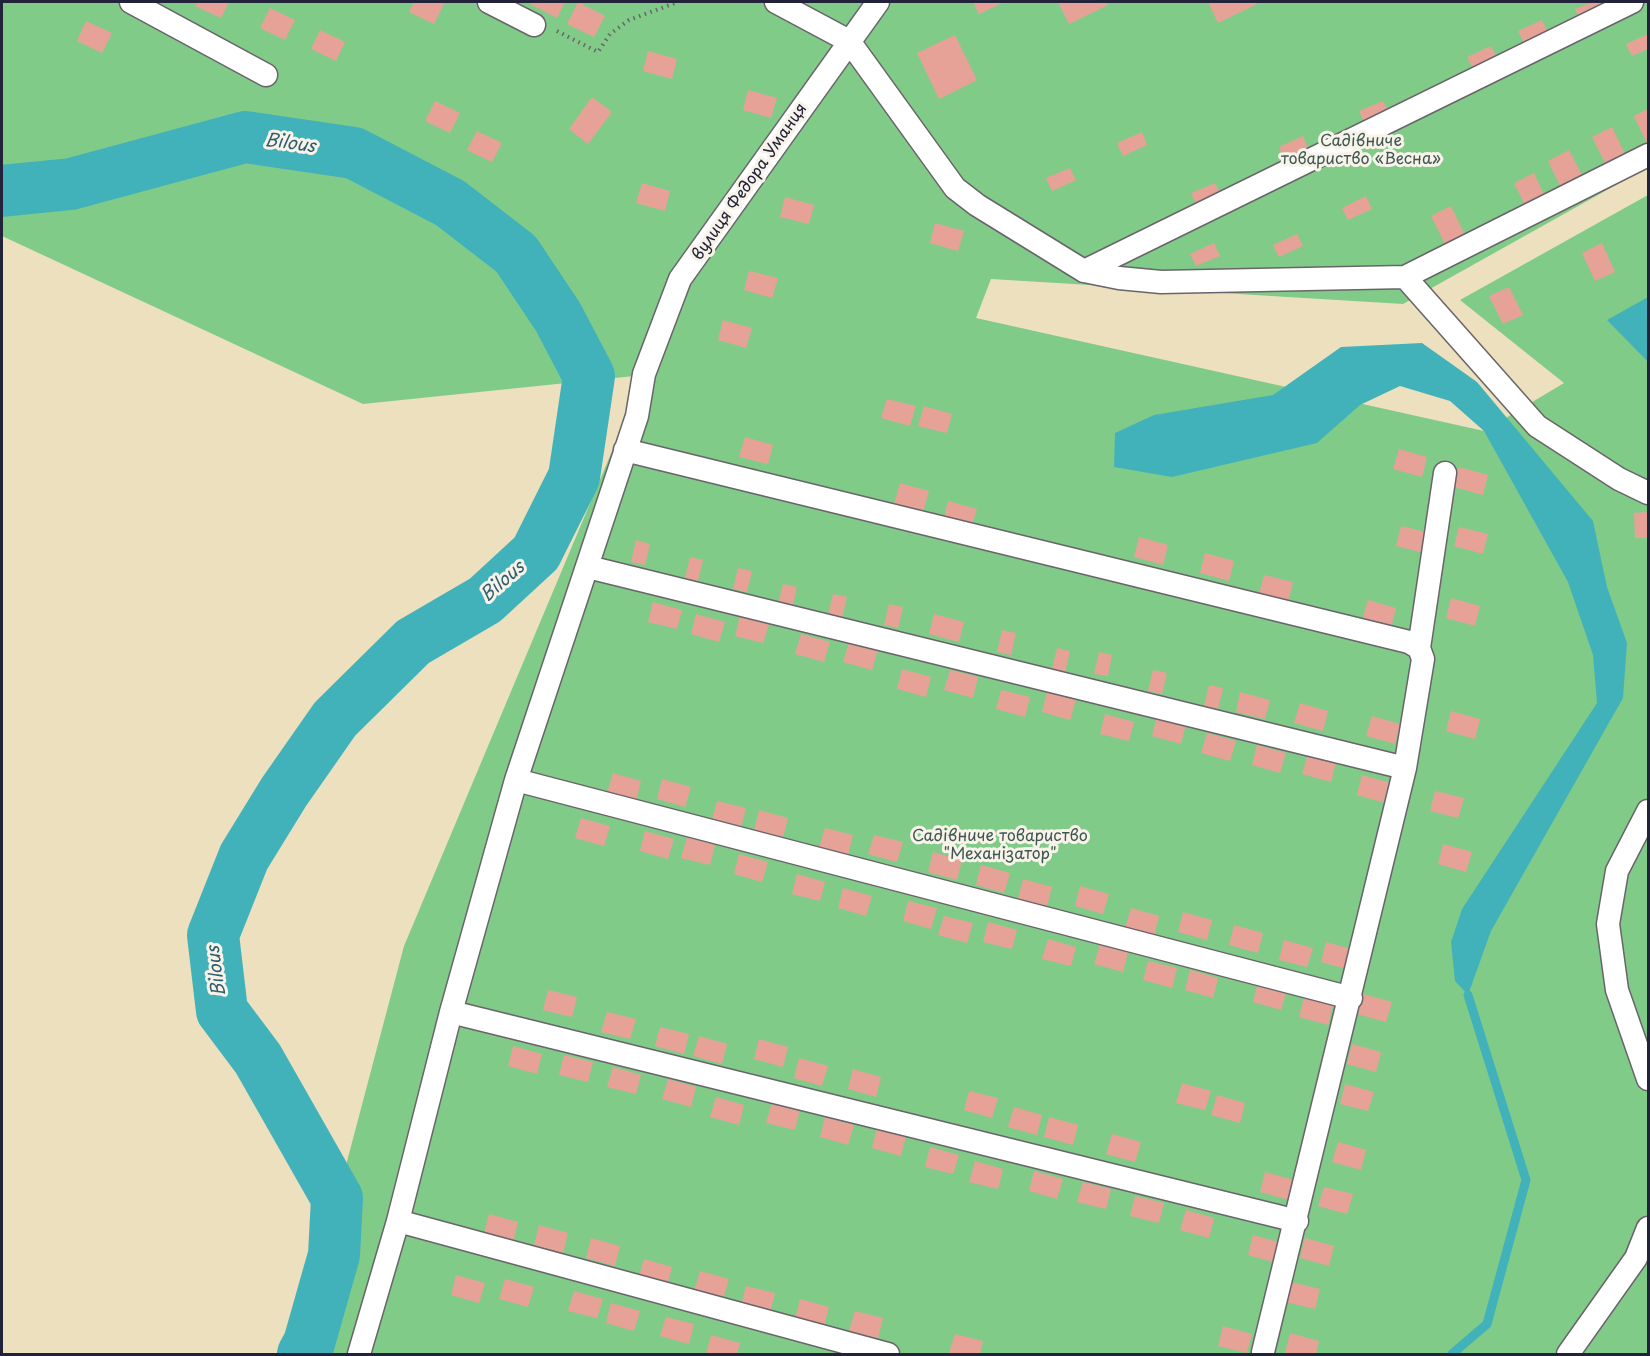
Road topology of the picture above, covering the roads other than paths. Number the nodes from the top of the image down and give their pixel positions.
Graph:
1 (131, 2) edge
2 (489, 2) edge
3 (776, 2) edge
4 (878, 2) edge
5 (1632, 2) edge
6 (534, 25) road end
7 (849, 41) junction
8 (266, 75) dead end
9 (1648, 155) edge
10 (1084, 271) junction
11 (1406, 277) junction
12 (625, 450) junction
13 (1445, 473) dead end
14 (1648, 493) edge
15 (588, 567) junction
16 (1419, 648) junction
17 (1406, 768) junction
18 (516, 780) junction
19 (1648, 811) edge
20 (1351, 998) junction
21 (451, 1012) junction
22 (1648, 1079) edge
23 (398, 1221) junction
24 (1296, 1221) junction
25 (1648, 1228) edge
26 (1263, 1352) dead end
27 (359, 1354) edge
28 (888, 1354) edge
29 (1569, 1354) edge

1 - 8 street
2 - 6 street
3 - 7 street
4 - 7 street, вулиця Федора Уманця
5 - 10 street
7 - 10 street
7 - 12 street, вулиця Федора Уманця
9 - 11 street
10 - 11 street
11 - 14 street
12 - 15 street, вулиця Федора Уманця
12 - 16 street
13 - 16 street
15 - 17 street
15 - 18 street, вулиця Федора Уманця
16 - 17 street
17 - 20 street
18 - 20 street
18 - 21 street, вулиця Федора Уманця
19 - 22 street
20 - 24 street
21 - 23 street, вулиця Федора Уманця
21 - 24 street
23 - 27 street, вулиця Федора Уманця
23 - 28 street
24 - 26 street
25 - 29 street

